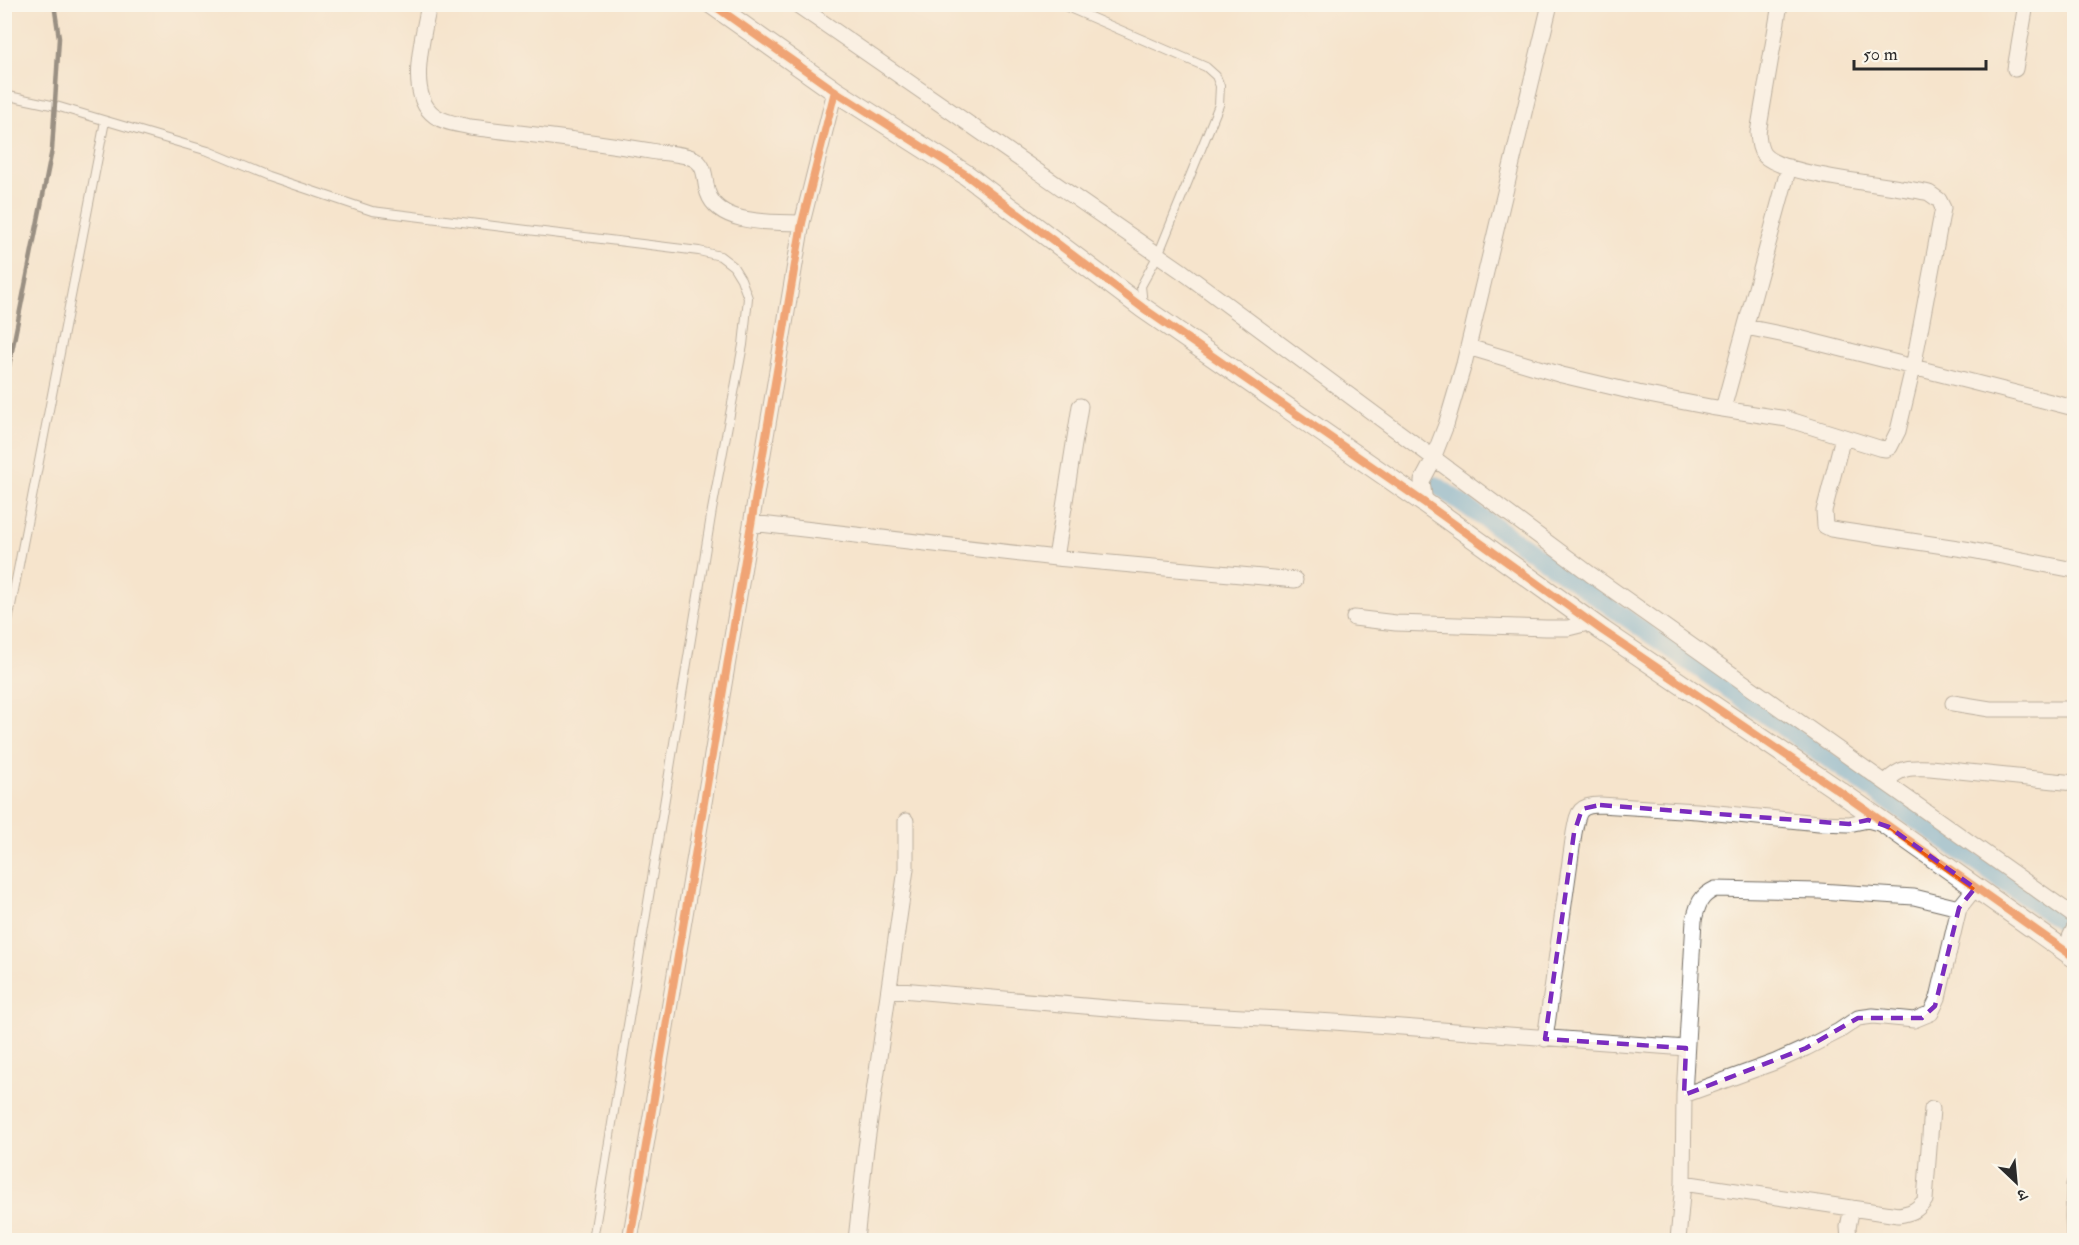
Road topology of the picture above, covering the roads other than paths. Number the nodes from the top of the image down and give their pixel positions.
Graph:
1 (429, 4) edge
2 (712, 4) edge
3 (1060, 4) edge
4 (1550, 4) edge
5 (1780, 4) edge
6 (2026, 4) edge
7 (801, 6) edge
8 (2015, 69) dead end
9 (835, 91) junction
10 (4, 95) edge
11 (105, 121) junction
12 (1789, 167) junction
13 (802, 223) junction
14 (1156, 260) junction
15 (1143, 308) junction
16 (1746, 327) junction
17 (1468, 346) junction
18 (1913, 368) junction
19 (1080, 406) dead end
20 (2074, 408) edge
21 (1723, 409) junction
22 (1843, 437) junction
23 (1432, 462) junction
24 (1425, 503) junction
25 (752, 523) junction
26 (1056, 558) junction
27 (2074, 570) edge
28 (1295, 580) dead end
29 (1354, 618) dead end
30 (1604, 631) junction
31 (4, 642) edge
32 (1953, 703) dead end
33 (2074, 709) edge
34 (1886, 782) junction
35 (2074, 783) edge
36 (906, 821) dead end
37 (1889, 827) junction
38 (1975, 888) junction
39 (1959, 908) junction
40 (2074, 916) edge
41 (2072, 933) edge
42 (2074, 957) edge
43 (890, 989) junction
44 (1545, 1039) junction
45 (1686, 1048) junction
46 (1684, 1095) junction
47 (1932, 1109) dead end
48 (1683, 1183) junction
49 (2074, 1184) edge
50 (1852, 1208) junction
51 (593, 1240) edge
52 (630, 1240) edge
53 (856, 1240) edge
54 (1678, 1240) edge
55 (1849, 1240) edge
56 (2074, 1240) edge

1 - 13 street
2 - 9 street
3 - 14 lane
4 - 17 street
5 - 12 street
6 - 8 street
7 - 14 street
9 - 13 street
9 - 15 street
10 - 11 lane
11 - 31 lane
11 - 51 lane
12 - 16 street
12 - 18 street
13 - 25 street
14 - 15 lane
14 - 23 street
15 - 24 street
16 - 18 street
16 - 21 street
17 - 21 street
17 - 23 street
18 - 20 street
18 - 22 street
19 - 26 street
21 - 22 street
22 - 27 street
23 - 24 street
23 - 34 street
24 - 30 street
25 - 26 street
25 - 52 street
26 - 28 street
29 - 30 street
30 - 37 street
32 - 33 street
34 - 35 street
34 - 40 street
36 - 43 street
37 - 38 street
37 - 44 street
38 - 39 street
38 - 42 street
39 - 45 street
39 - 46 street
41 - 42 street
43 - 44 street
43 - 53 street
44 - 45 street
45 - 46 street
46 - 48 street
47 - 50 street
48 - 50 street
48 - 54 street
49 - 56 street
50 - 55 street

